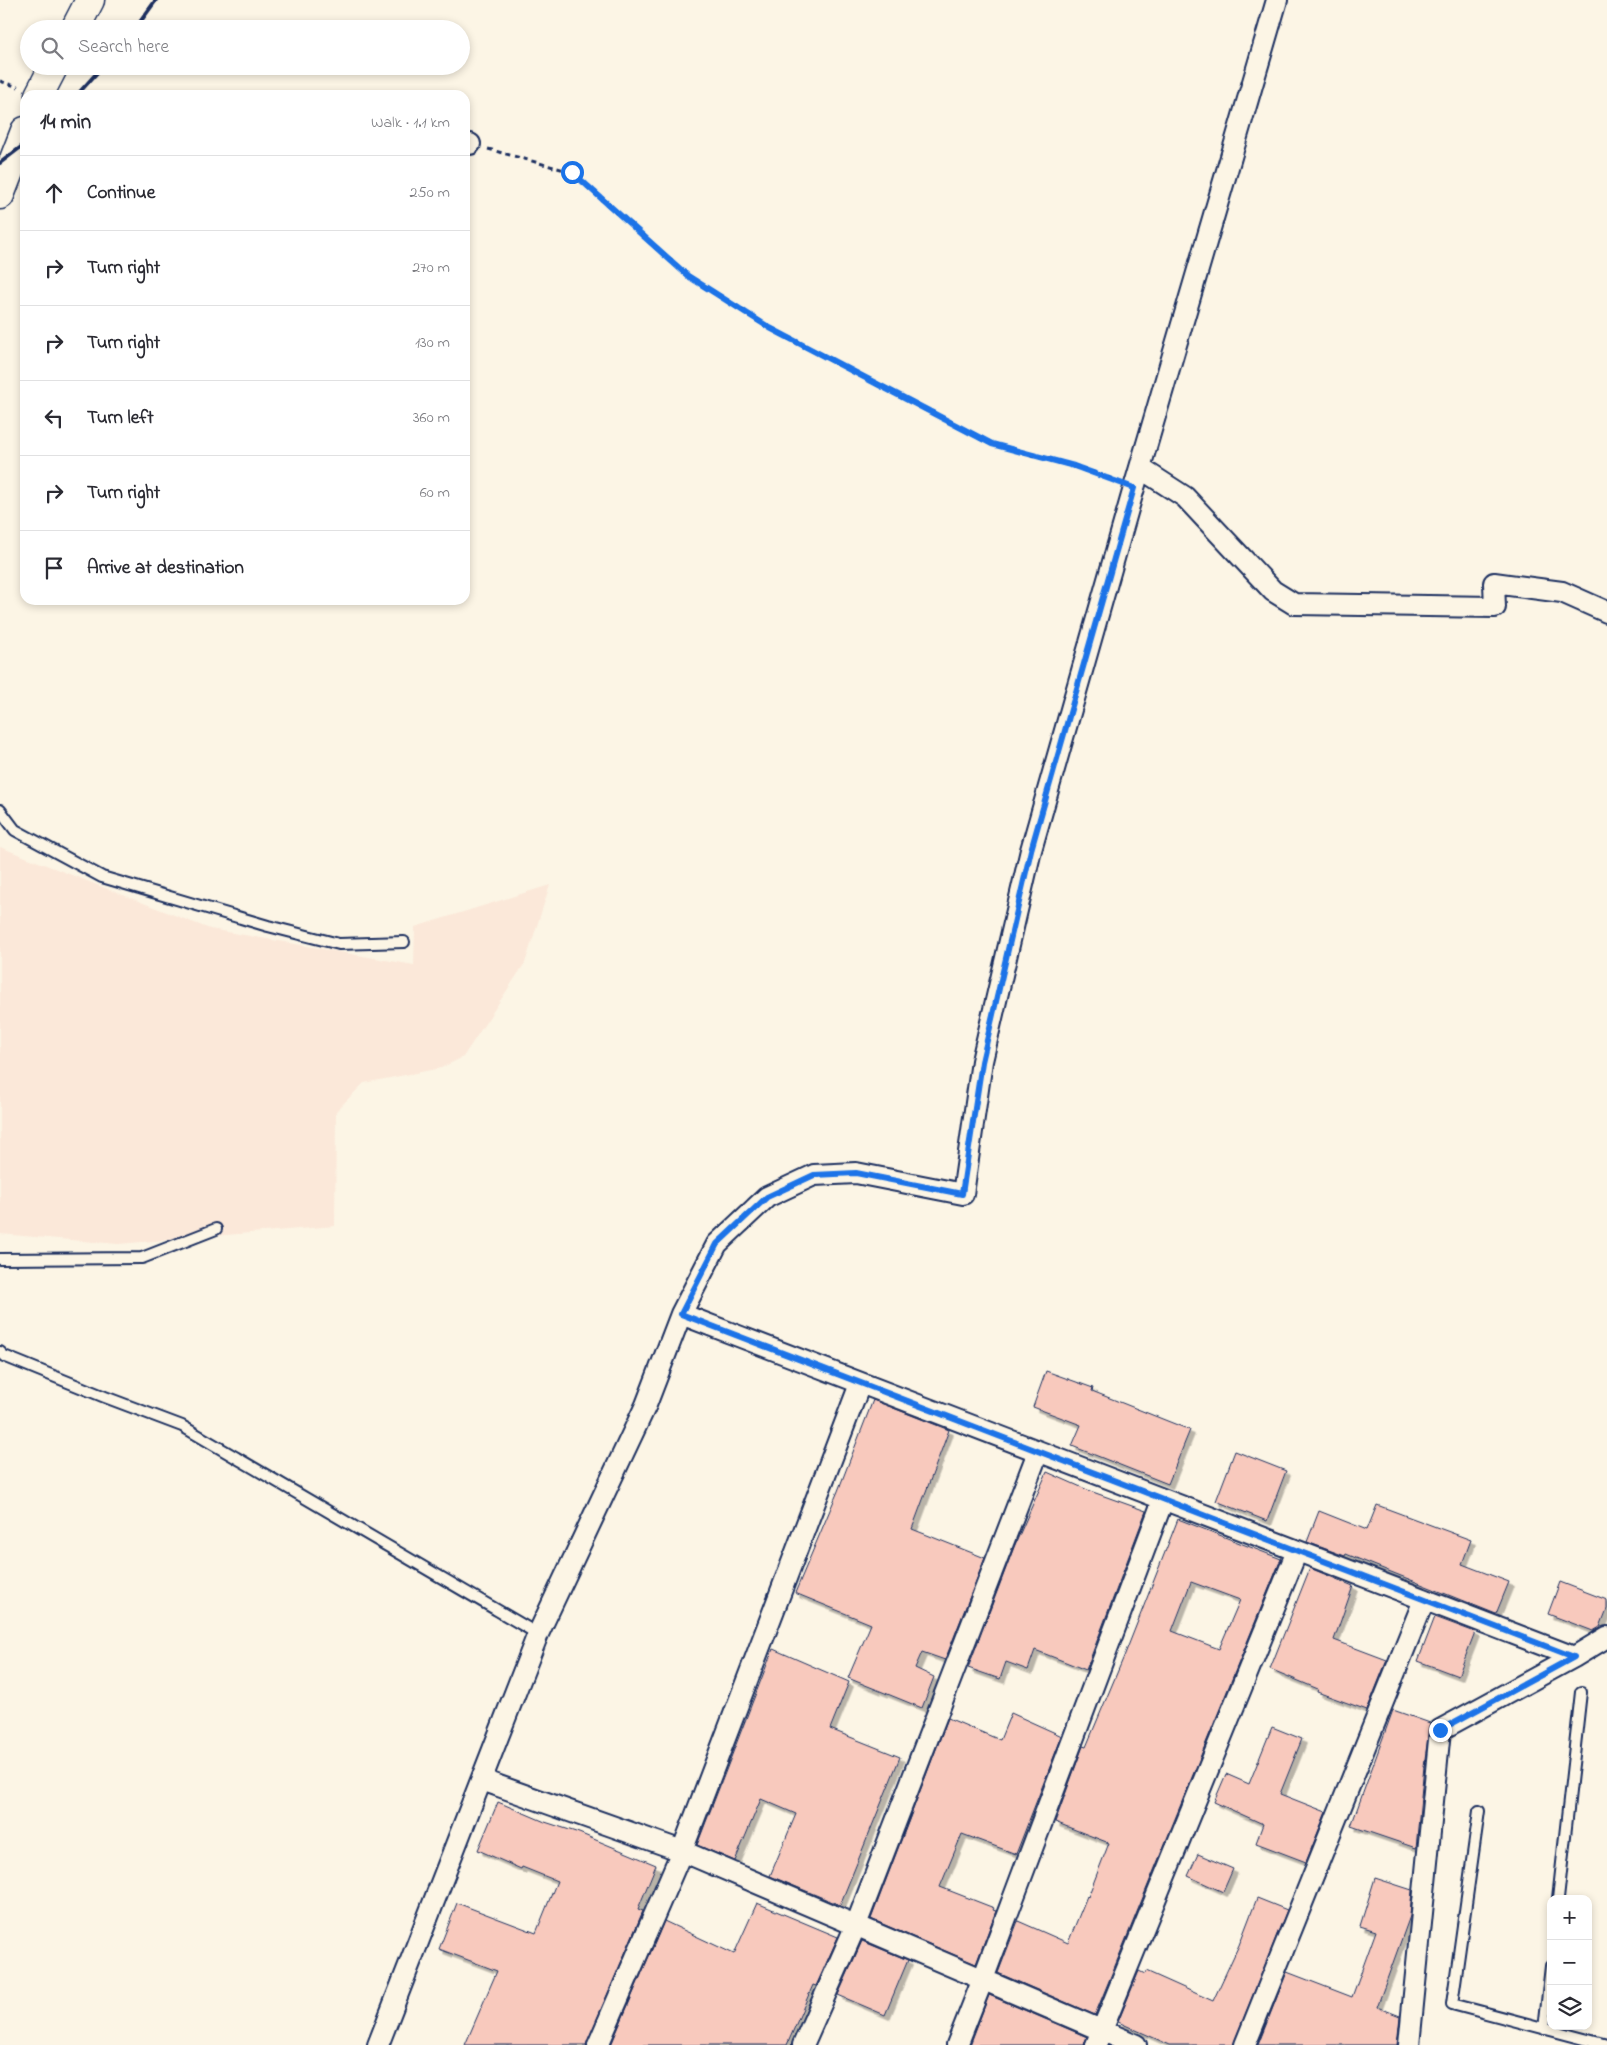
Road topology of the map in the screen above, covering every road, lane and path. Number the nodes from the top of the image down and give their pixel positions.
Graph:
1 (90, 0) edge
2 (1277, 0) edge
3 (79, 20) edge
4 (50, 75) edge
5 (42, 90) edge
6 (20, 144) edge
7 (470, 145) edge
8 (0, 196) edge
9 (1140, 468) junction
10 (1134, 488) junction
11 (1607, 612) edge
12 (0, 810) edge
13 (404, 942) dead end
14 (216, 1230) dead end
15 (0, 1259) edge
16 (681, 1314) junction
17 (0, 1352) edge
18 (860, 1384) junction
19 (1038, 1452) junction
20 (1163, 1500) junction
21 (1297, 1551) junction
22 (1424, 1600) junction
23 (538, 1634) junction
24 (1607, 1636) edge
25 (1574, 1657) junction
26 (1581, 1692) dead end
27 (482, 1780) junction
28 (1479, 1810) dead end
29 (682, 1851) junction
30 (1558, 1895) edge
31 (856, 1925) junction
32 (983, 1979) junction
33 (1549, 1985) edge
34 (1544, 2029) junction
35 (1098, 2038) edge
36 (378, 2045) edge
37 (598, 2045) edge
38 (803, 2045) edge
39 (956, 2045) edge
40 (1136, 2045) edge
41 (1245, 2045) edge
42 (1408, 2045) edge
43 (1607, 2045) edge

1 - 3 main road
2 - 9 street
4 - 5 main road
6 - 8 main road
7 - 10 path
9 - 10 street
9 - 11 street
10 - 16 street
12 - 13 lane
14 - 15 lane
16 - 18 street
16 - 23 street
17 - 23 lane
18 - 19 street
18 - 29 street
19 - 20 street
19 - 31 street
20 - 21 street
20 - 32 street
21 - 22 street
21 - 35 street
22 - 25 street
22 - 41 street
23 - 27 street
24 - 25 street
25 - 42 street
26 - 30 lane
27 - 29 street
27 - 36 street
28 - 34 lane
29 - 31 street
29 - 37 street
31 - 32 street
31 - 38 street
32 - 35 street
32 - 39 street
33 - 34 lane
34 - 43 lane
35 - 40 street

